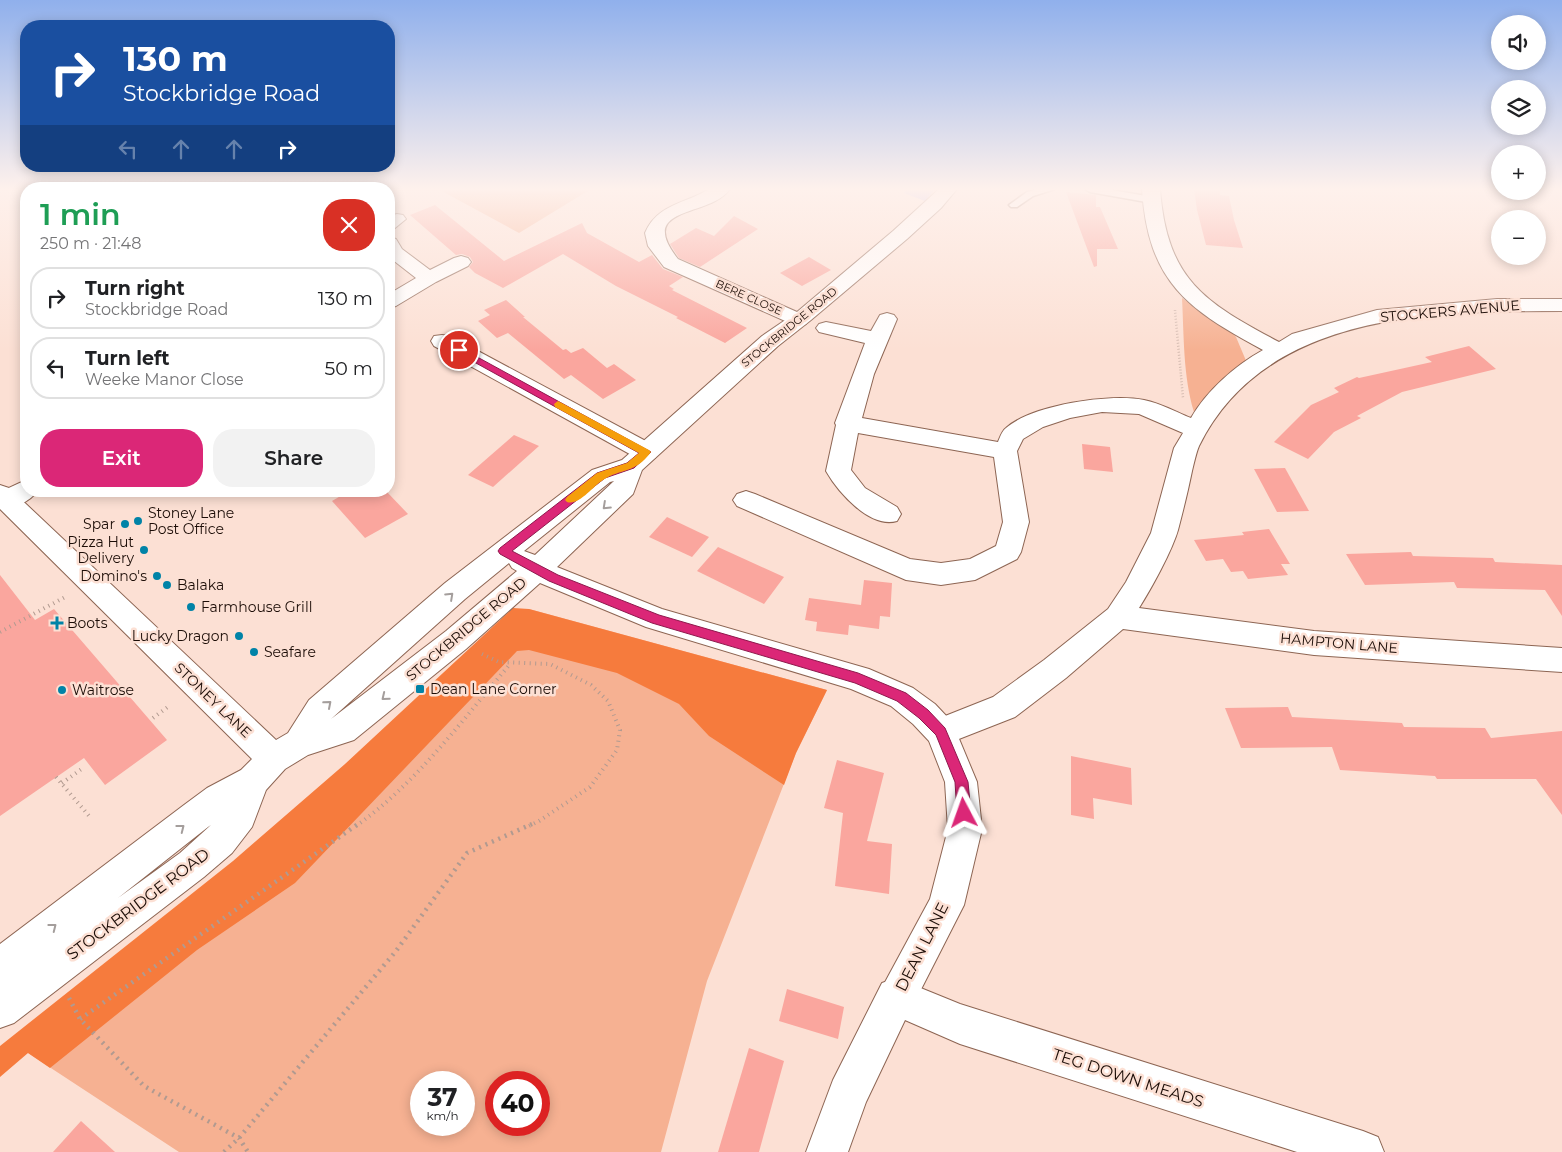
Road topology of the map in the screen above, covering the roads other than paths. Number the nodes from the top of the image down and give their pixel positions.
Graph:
1 (657, 243) edge
2 (891, 243) edge
3 (1160, 243) edge
4 (395, 253) edge
5 (461, 262) dead end
6 (429, 278) junction
7 (395, 298) edge
8 (1562, 305) edge
9 (799, 320) junction
10 (826, 328) dead end
11 (442, 341) dead end
12 (1279, 350) junction
13 (847, 423) junction
14 (1196, 429) junction
15 (1005, 451) junction
16 (638, 459) junction
17 (11, 494) edge
18 (746, 500) dead end
19 (888, 514) dead end
20 (504, 551) junction
21 (538, 569) junction
22 (1118, 617) junction
23 (1562, 660) edge
24 (941, 732) junction
25 (276, 761) junction
26 (9, 972) edge
27 (896, 997) junction
28 (827, 1152) edge
29 (1363, 1152) edge

1 - 9 street, BERE CLOSE
2 - 9 street, STOCKBRIDGE ROAD
3 - 12 street
4 - 6 street
5 - 6 street
6 - 7 street
8 - 12 street, STOCKERS AVENUE
9 - 16 street, STOCKBRIDGE ROAD
10 - 13 street
11 - 16 street
12 - 14 street, STOCKERS AVENUE
13 - 15 street
13 - 19 street
14 - 15 street
14 - 22 street, STOCKERS AVENUE
15 - 18 street
16 - 20 street, STOCKBRIDGE ROAD
16 -> 21 street, STOCKBRIDGE ROAD
17 - 25 street, STONEY LANE
20 - 21 street, DEAN LANE
25 -> 20 street, STOCKBRIDGE ROAD
21 - 24 street, DEAN LANE
21 -> 25 street, STOCKBRIDGE ROAD
22 - 23 street, HAMPTON LANE
22 - 24 street, STOCKERS AVENUE
24 - 27 street, DEAN LANE
25 - 26 street, STOCKBRIDGE ROAD
27 - 28 street, DEAN LANE
27 - 29 street, TEG DOWN MEADS

